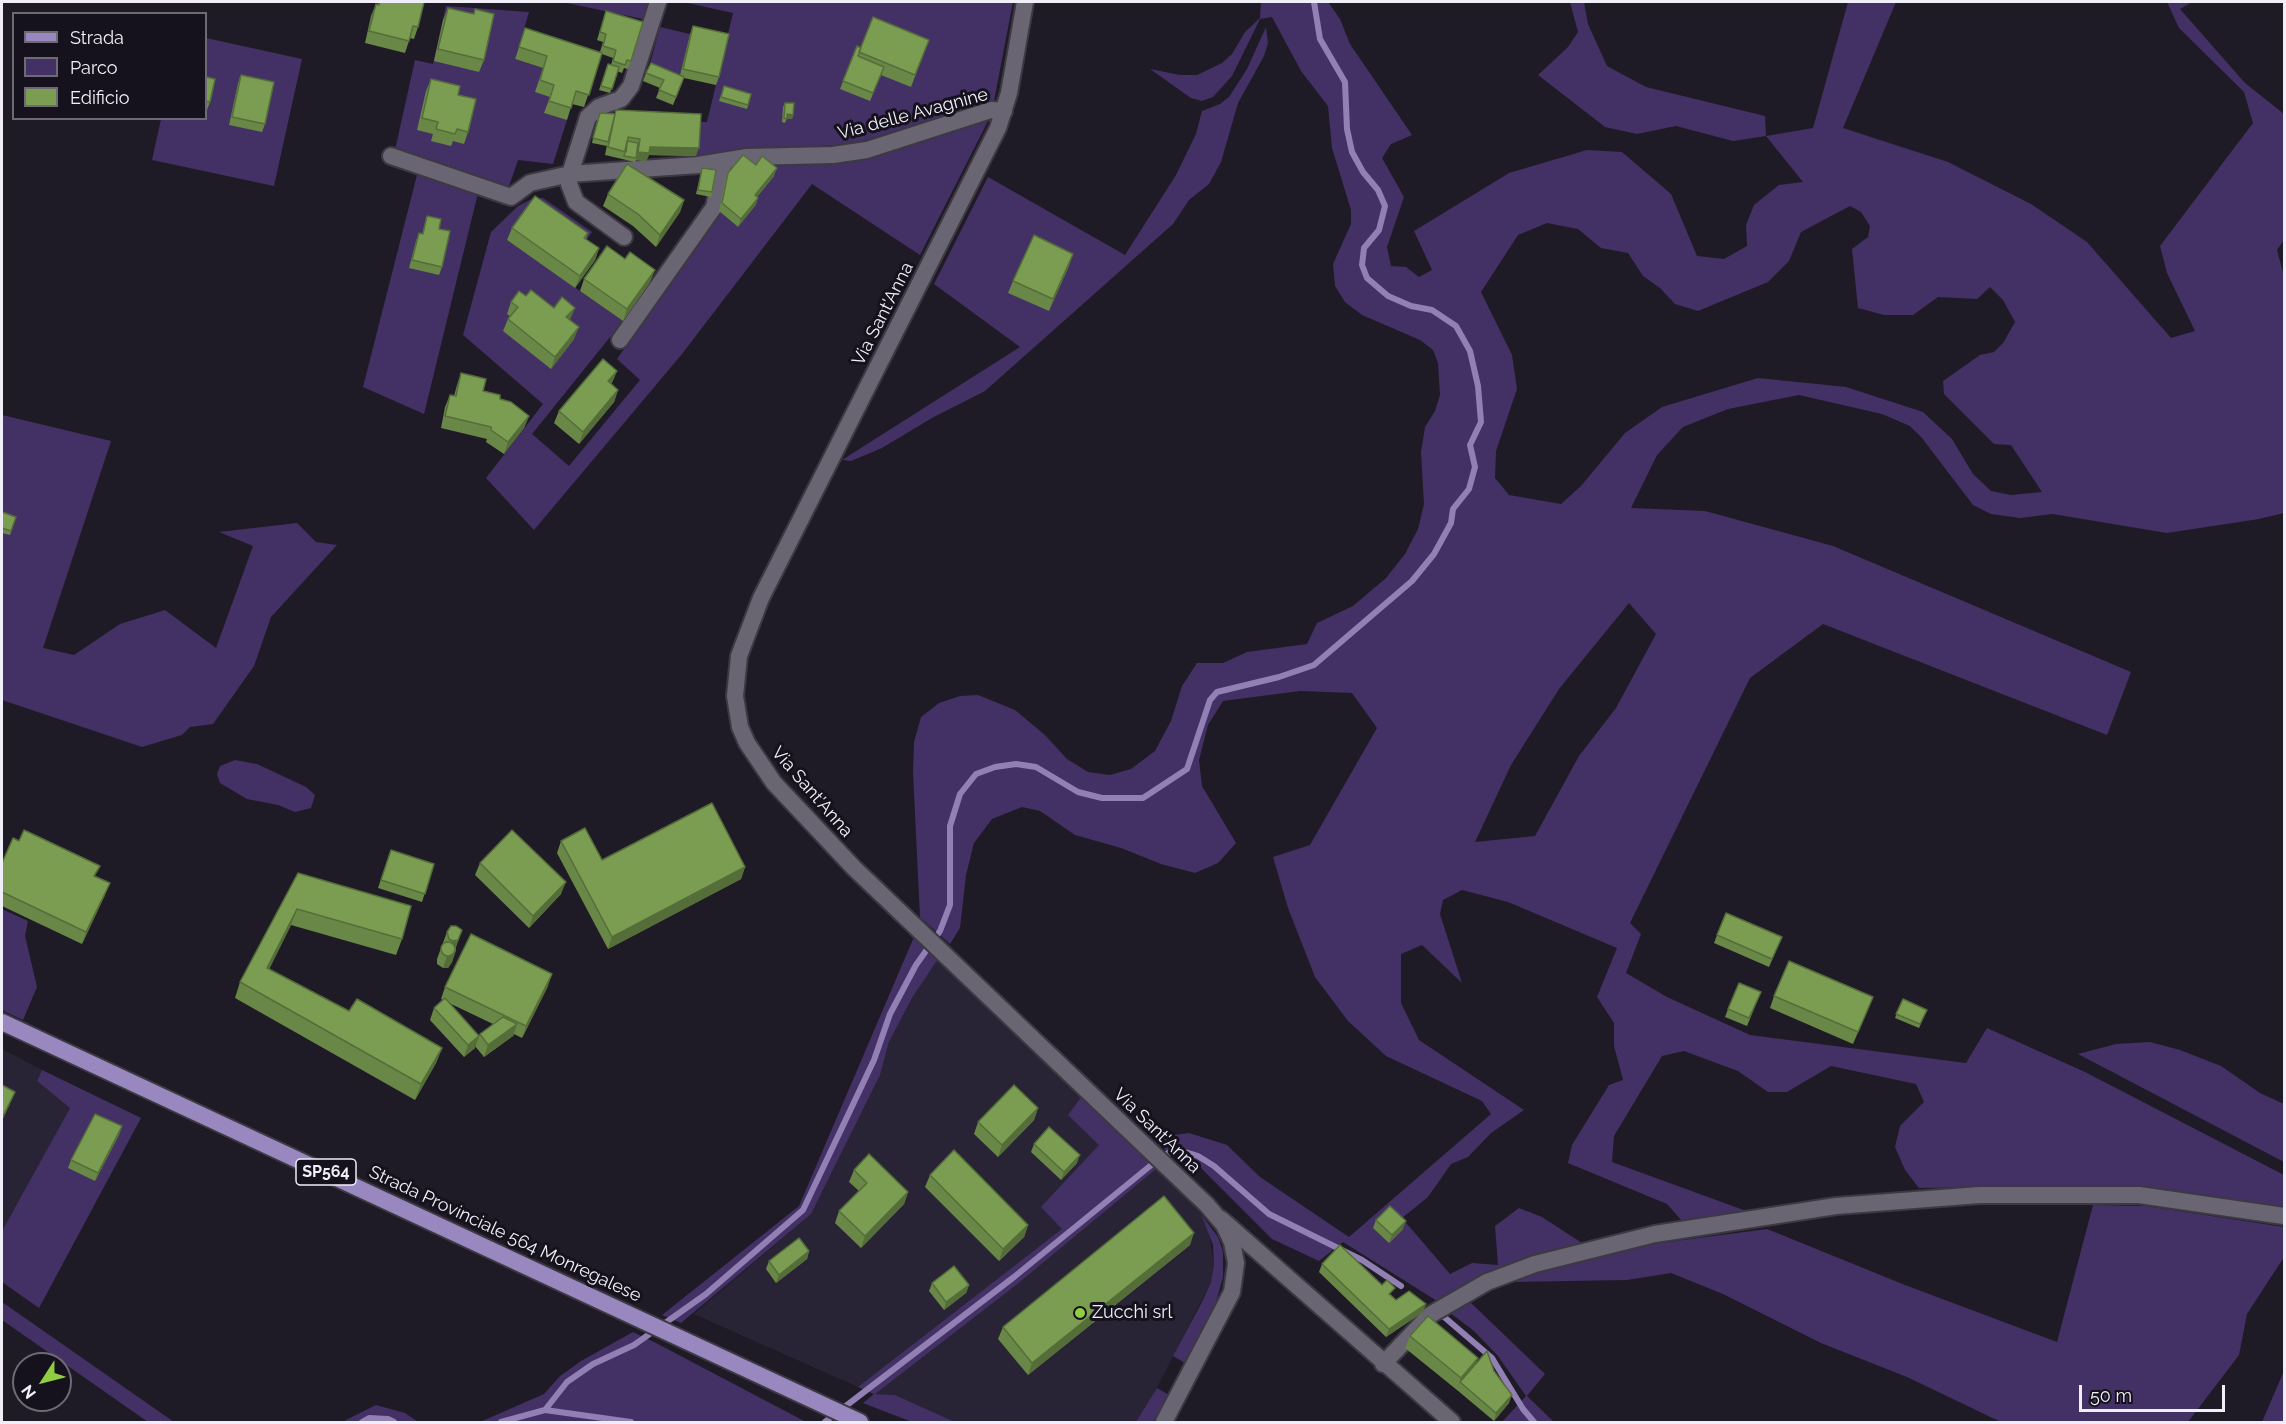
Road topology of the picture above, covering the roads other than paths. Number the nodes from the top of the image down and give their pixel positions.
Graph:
1 (658, 2) edge
2 (1025, 2) edge
3 (1004, 111) junction
4 (391, 156) dead end
5 (724, 161) junction
6 (570, 174) junction
7 (624, 237) dead end
8 (620, 340) dead end
9 (2, 1022) edge
10 (1218, 1216) junction
11 (2284, 1216) edge
12 (1383, 1364) junction
13 (853, 1419) edge
14 (1164, 1422) edge
15 (1452, 1422) edge

1 - 6 street
2 - 3 street, Via Sant'Anna
3 - 5 street, Via delle Avagnine
3 - 10 street, Via Sant'Anna
4 - 6 street, Via delle Avagnine
5 - 6 street, Via delle Avagnine
5 - 8 street
6 - 7 street
9 - 13 main road, Strada Provinciale 564 Monregalese / SP564
10 - 12 street
10 - 14 street, Via Sant'Anna
11 - 12 street
12 - 15 street

